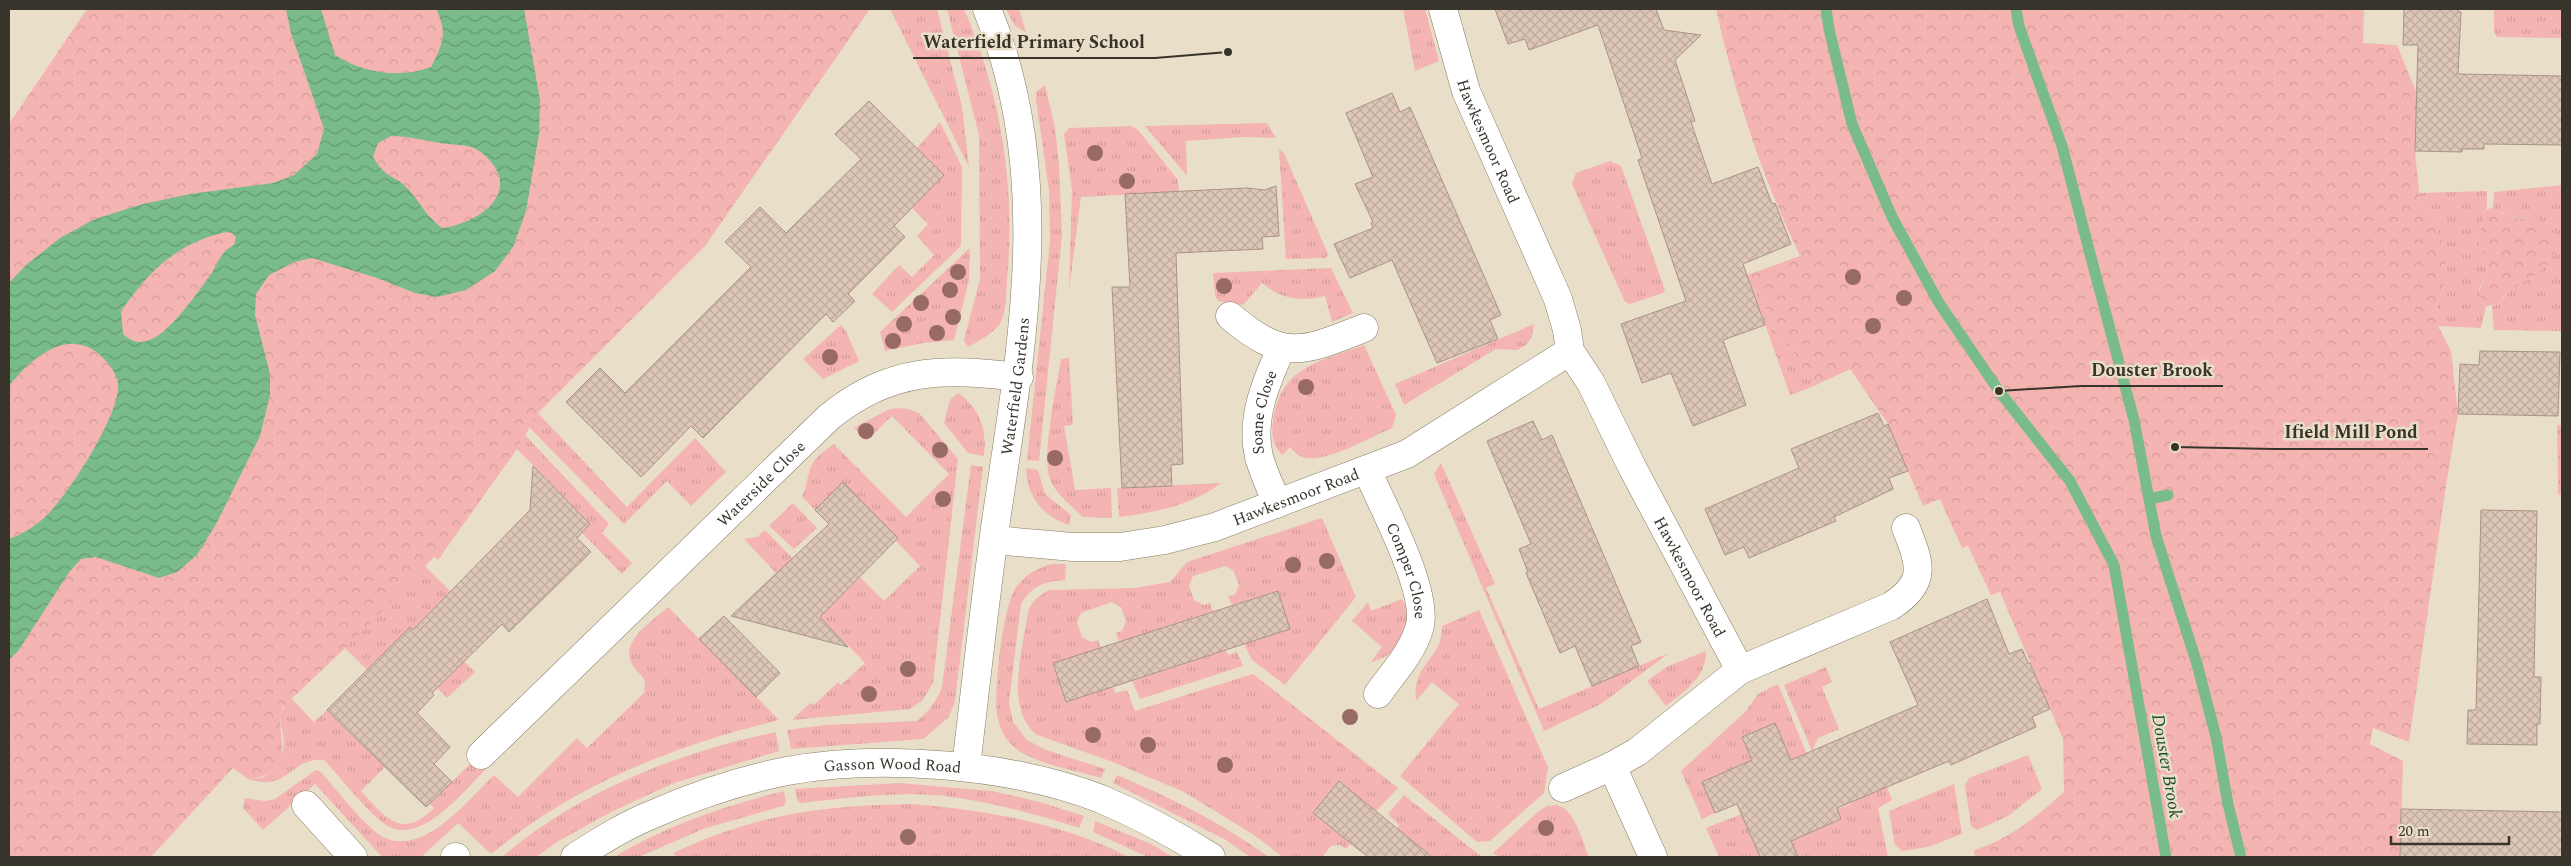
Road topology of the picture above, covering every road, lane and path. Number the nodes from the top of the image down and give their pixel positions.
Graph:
1 (987, 9) edge
2 (1443, 10) edge
3 (1230, 316) dead end
4 (1364, 328) dead end
5 (1281, 348) junction
6 (1570, 351) junction
7 (1019, 377) junction
8 (1367, 470) junction
9 (1277, 504) junction
10 (1906, 528) dead end
11 (994, 540) junction
12 (1740, 670) junction
13 (1378, 694) dead end
14 (481, 755) dead end
15 (1612, 766) junction
16 (966, 767) junction
17 (1563, 788) dead end
18 (306, 805) dead end
19 (353, 857) edge
20 (575, 857) edge
21 (1211, 857) edge
22 (1653, 857) edge

1 - 7 street, Waterfield Gardens
2 - 6 street, Hawkesmoor Road
3 - 5 street, Soane Close
4 - 5 street, Soane Close
5 - 9 street, Soane Close
6 - 8 street, Hawkesmoor Road
6 - 12 street, Hawkesmoor Road
7 - 11 street, Waterfield Gardens
7 - 14 street, Waterside Close
8 - 9 street, Hawkesmoor Road
8 - 13 street, Comper Close
9 - 11 street, Hawkesmoor Road
10 - 12 street
11 - 16 street, Waterfield Gardens
12 - 15 street
15 - 17 street
15 - 22 street
16 - 20 street, Gasson Wood Road
16 - 21 street, Gasson Wood Road
18 - 19 street

